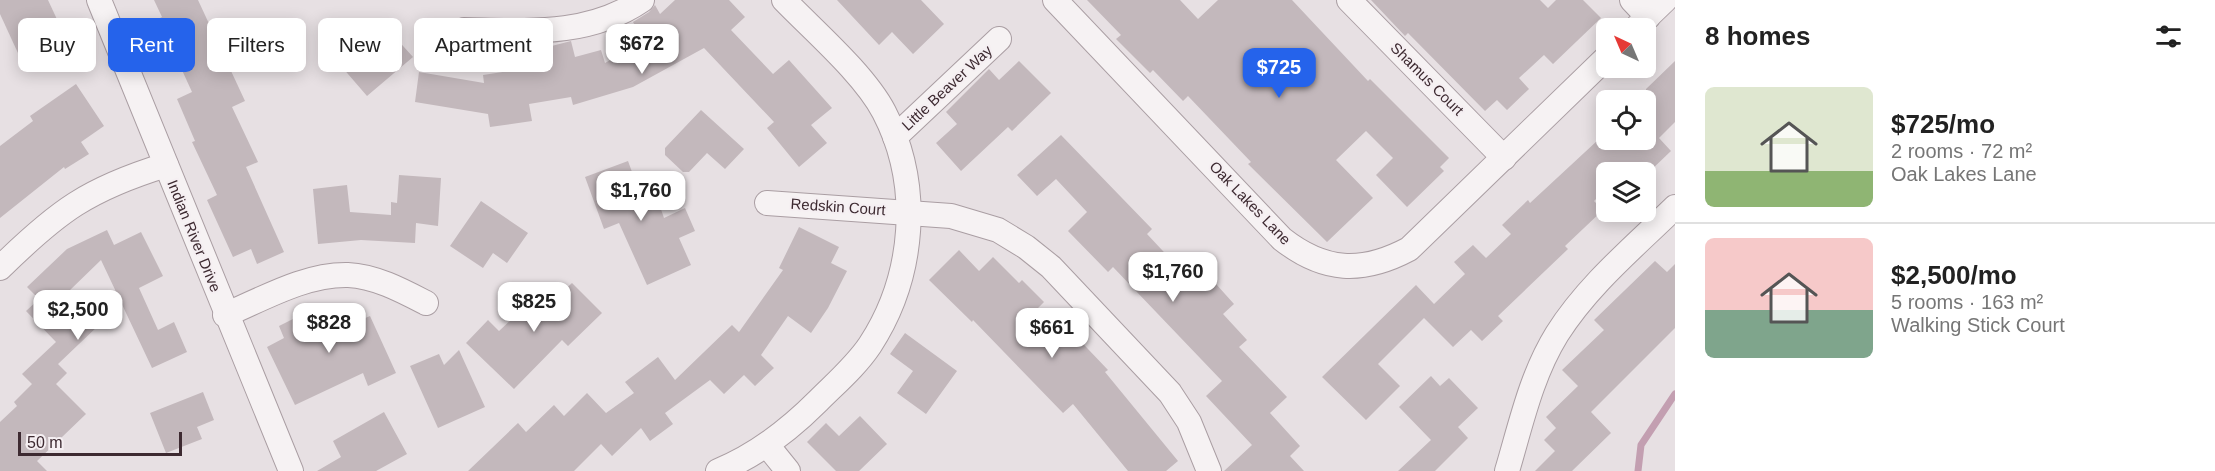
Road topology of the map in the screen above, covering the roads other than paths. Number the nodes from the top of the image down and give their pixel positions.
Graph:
1 (99, 0) edge
2 (642, 0) edge
3 (784, 0) edge
4 (1056, 0) edge
5 (1349, 0) edge
6 (1665, 0) edge
7 (1639, 15) edge
8 (553, 31) edge
9 (999, 39) dead end
10 (1596, 67) edge
11 (895, 137) junction
12 (1504, 158) junction
13 (166, 165) junction
14 (767, 203) dead end
15 (1675, 207) edge
16 (909, 212) junction
17 (0, 268) edge
18 (426, 303) dead end
19 (225, 315) junction
20 (767, 445) junction
21 (291, 471) edge
22 (718, 471) edge
23 (788, 471) edge
24 (1209, 471) edge
25 (1508, 471) edge

1 - 13 street, Indian River Drive
2 - 8 street
3 - 11 street
4 - 12 street, Oak Lakes Lane
5 - 12 street, Shamus Court
6 - 7 street
9 - 11 street, Little Beaver Way
10 - 12 street, Oak Lakes Lane
11 - 16 street
13 - 17 street
13 - 19 street, Indian River Drive
14 - 16 street, Redskin Court
15 - 25 street
16 - 20 street
16 - 24 street, Redskin Court
18 - 19 street
19 - 21 street, Indian River Drive
20 - 22 street
20 - 23 street

